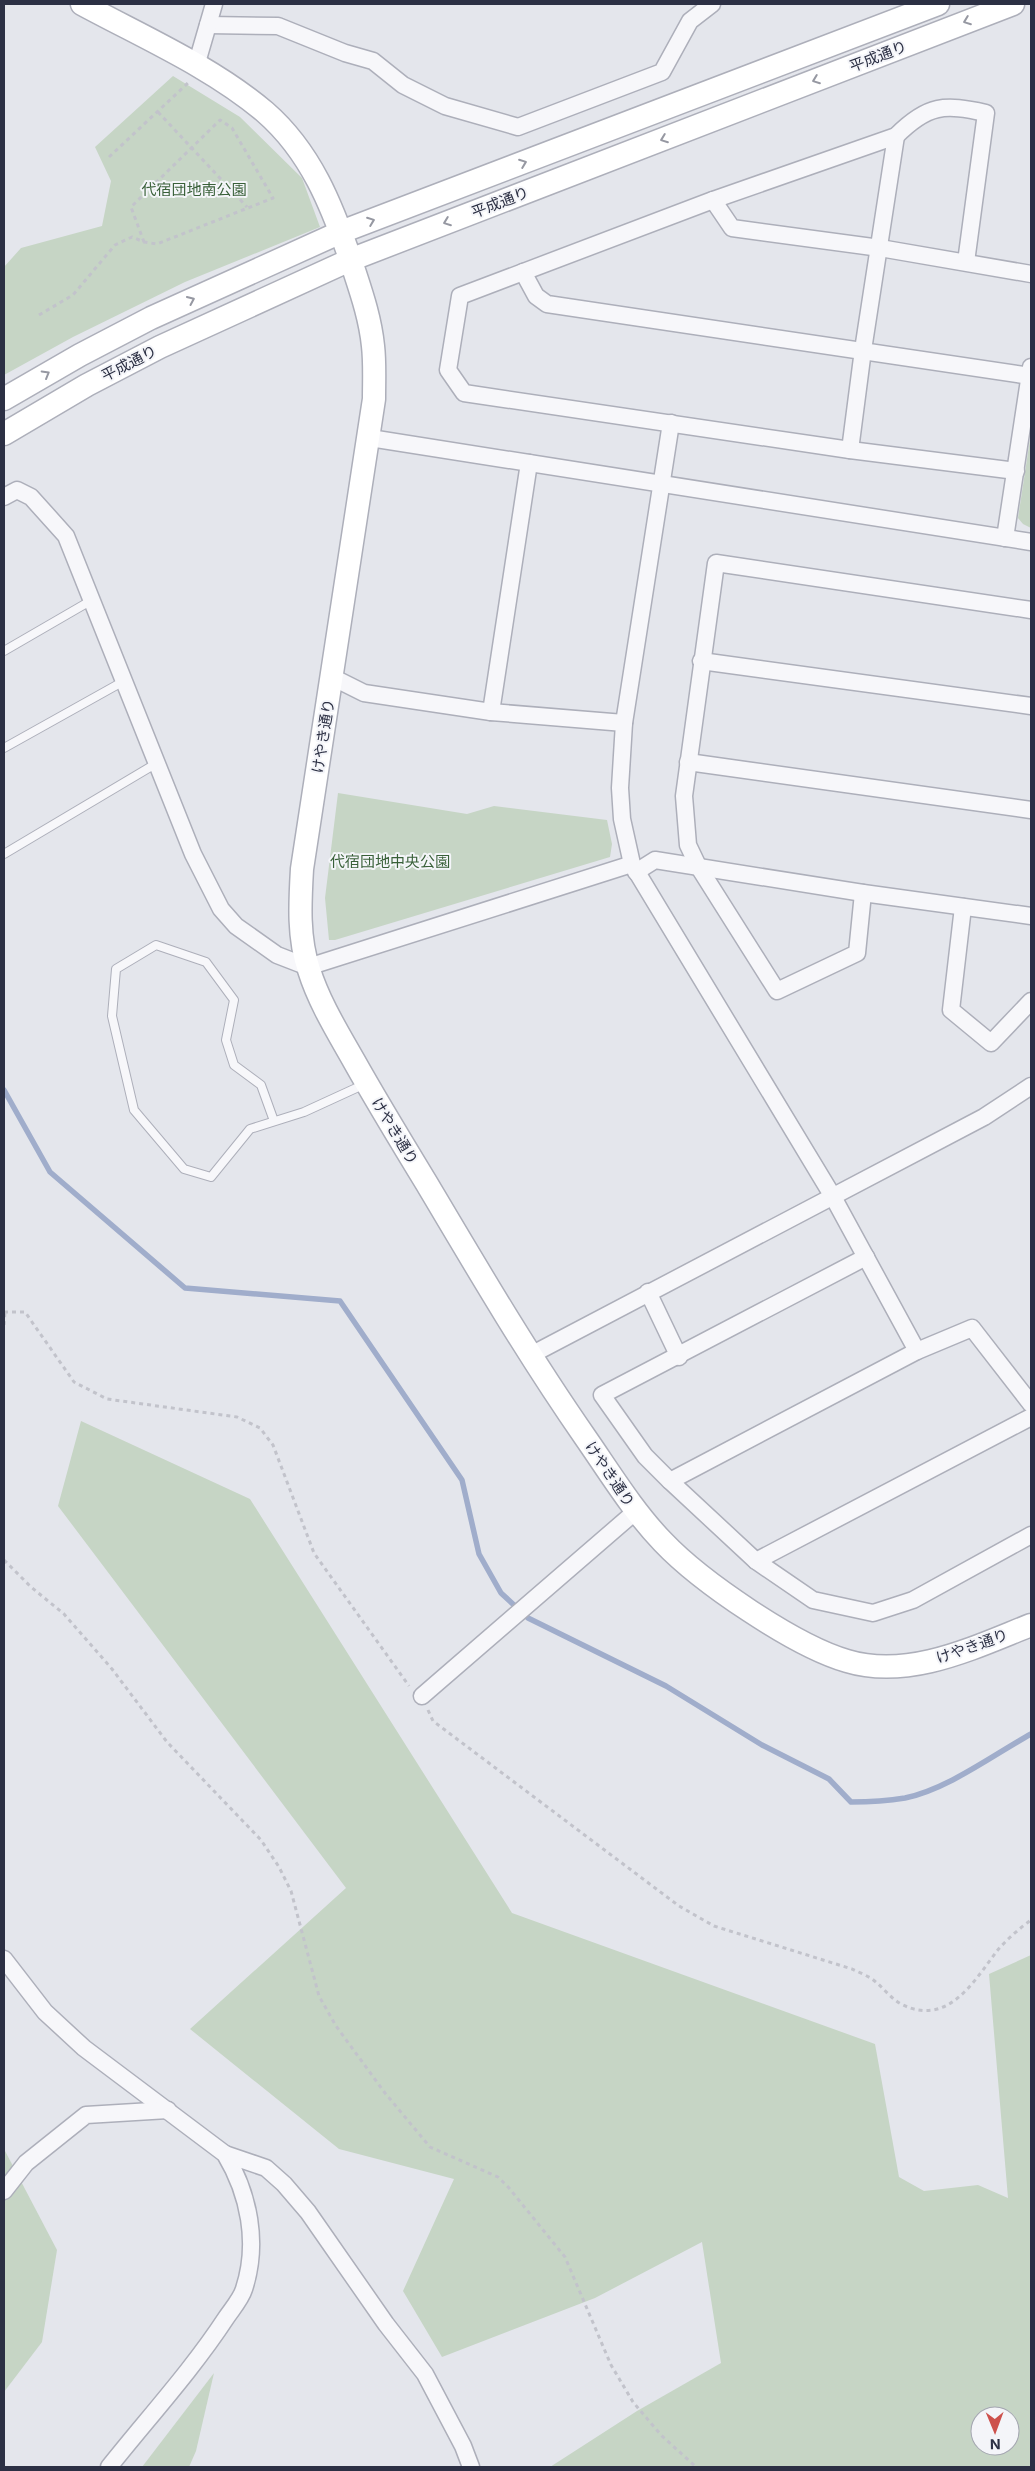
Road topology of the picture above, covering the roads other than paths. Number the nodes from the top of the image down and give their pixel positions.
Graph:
1 (82, 4) edge
2 (214, 4) edge
3 (712, 4) edge
4 (938, 4) edge
5 (1012, 4) edge
6 (208, 25) junction
7 (196, 66) junction
8 (896, 136) junction
9 (713, 200) junction
10 (341, 232) junction
11 (880, 248) junction
12 (350, 260) junction
13 (966, 262) junction
14 (522, 272) junction
15 (1031, 274) edge
16 (863, 350) junction
17 (1031, 372) edge
18 (4, 399) edge
19 (671, 423) junction
20 (4, 434) edge
21 (370, 438) junction
22 (850, 450) junction
23 (530, 463) junction
24 (1016, 471) junction
25 (662, 483) junction
26 (4, 497) edge
27 (1004, 538) junction
28 (1031, 542) edge
29 (92, 600) junction
30 (1031, 610) edge
31 (4, 651) edge
32 (701, 662) junction
33 (332, 677) junction
34 (124, 681) junction
35 (1031, 706) edge
36 (491, 712) junction
37 (624, 723) junction
38 (4, 748) edge
39 (688, 762) junction
40 (157, 763) junction
41 (1031, 810) edge
42 (4, 854) edge
43 (698, 866) junction
44 (634, 868) junction
45 (862, 893) junction
46 (963, 907) junction
47 (1031, 916) edge
48 (308, 966) junction
49 (1031, 1001) edge
50 (366, 1083) junction
51 (1031, 1086) edge
52 (274, 1121) junction
53 (832, 1195) junction
54 (866, 1257) junction
55 (648, 1292) junction
56 (917, 1351) junction
57 (529, 1356) junction
58 (679, 1357) junction
59 (1031, 1404) edge
60 (1031, 1417) edge
61 (670, 1481) junction
62 (636, 1511) junction
63 (1031, 1535) edge
64 (756, 1561) junction
65 (1031, 1625) edge
66 (422, 1696) road end
67 (4, 1958) edge
68 (168, 2110) junction
69 (225, 2154) junction
70 (4, 2191) edge
71 (109, 2467) edge
72 (471, 2467) edge

1 - 7 street, けやき通り
2 - 6 street
3 - 6 street
10 -> 4 street, 平成通り
5 -> 12 street, 平成通り
6 - 7 street
7 - 10 street, けやき通り
8 - 9 street
8 - 11 street
8 - 13 street
9 - 11 street
9 - 14 street
10 - 12 street, けやき通り
18 -> 10 street, 平成通り
11 - 13 street
11 - 16 street
12 - 20 street, 平成通り
12 - 21 street, けやき通り
13 - 15 street
14 - 16 street
14 - 19 street
16 - 17 street
16 - 22 street
17 - 24 street
19 - 22 street
19 - 25 street
21 - 23 street
21 - 33 street, けやき通り
22 - 24 street
23 - 25 street
23 - 36 street
24 - 27 street
25 - 27 street
25 - 37 street
26 - 29 street
27 - 28 street
29 - 31 lane
29 - 34 street
30 - 32 street
32 - 35 street
32 - 39 street
33 - 36 street
33 - 48 street, けやき通り
34 - 38 lane
34 - 40 street
36 - 37 street
37 - 44 street
39 - 41 street
39 - 43 street
40 - 42 lane
40 - 48 street
43 - 44 street
43 - 45 street
43 - 45 street
44 - 48 street
44 - 53 street
45 - 46 street
46 - 47 street
46 - 49 street
48 - 50 street, けやき通り
50 - 52 lane
50 - 57 street, けやき通り
51 - 53 street
52 - 52 lane
53 - 54 street
53 - 55 street
54 - 56 street
54 - 58 street
55 - 57 street
55 - 58 street
56 - 59 street
56 - 61 street
57 - 62 street, けやき通り
58 - 61 street
60 - 64 street
61 - 64 street
62 - 65 street, けやき通り
62 - 66 street
63 - 64 street
67 - 68 street
68 - 69 street
68 - 70 street
69 - 71 street
69 - 72 street

